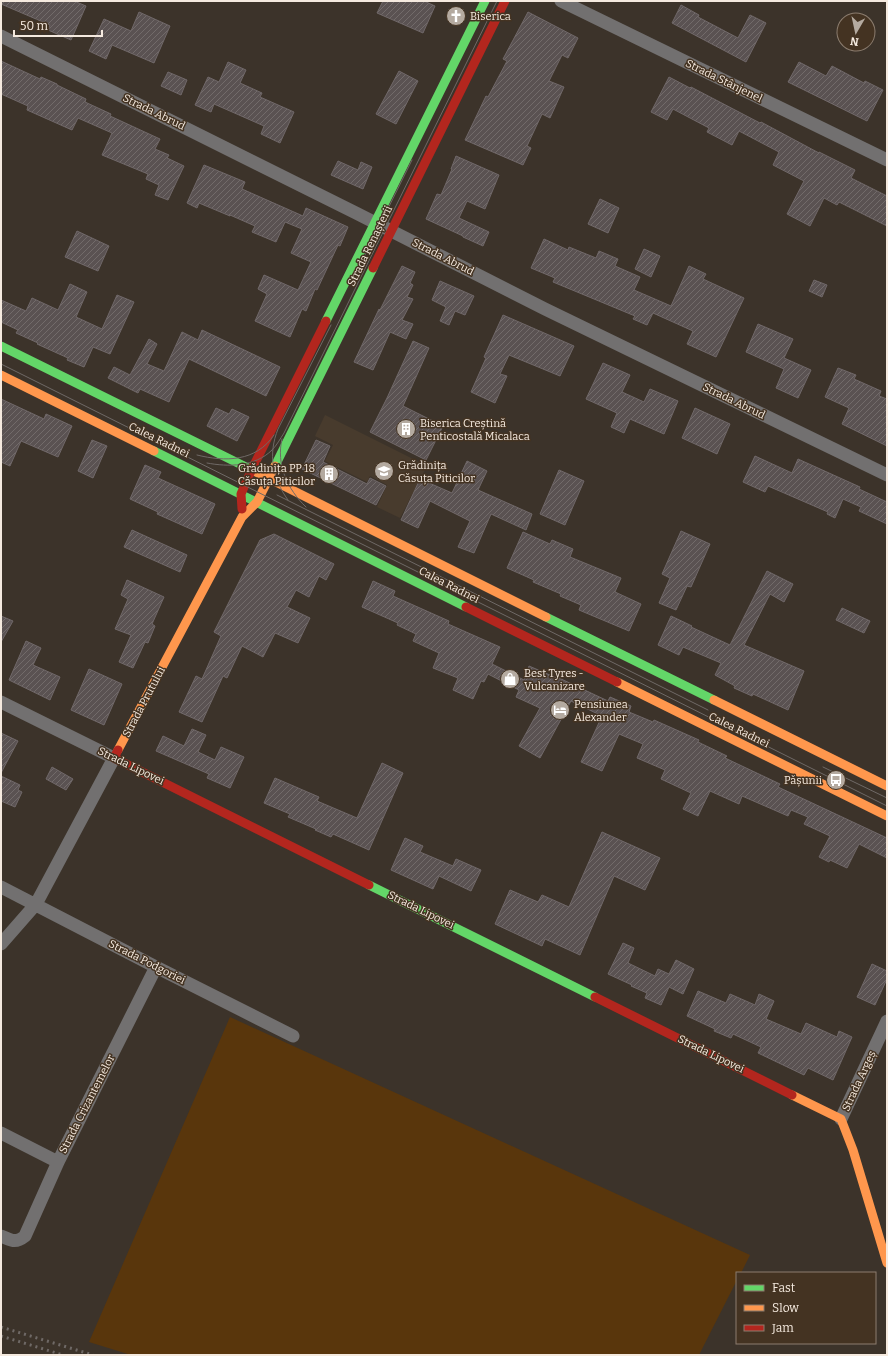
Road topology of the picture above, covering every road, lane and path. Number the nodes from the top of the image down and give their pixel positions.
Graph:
1 (485, 1) edge
2 (505, 1) edge
3 (561, 1) edge
4 (1, 36) edge
5 (887, 160) edge
6 (374, 222) junction
7 (391, 231) junction
8 (1, 346) edge
9 (1, 375) edge
10 (251, 471) junction
11 (887, 476) edge
12 (268, 479) junction
13 (241, 494) junction
14 (257, 502) junction
15 (242, 518) junction
16 (1, 702) edge
17 (114, 758) junction
18 (887, 786) edge
19 (887, 816) edge
20 (1, 886) edge
21 (36, 904) junction
22 (1, 944) edge
23 (156, 967) junction
24 (887, 1021) edge
25 (293, 1036) dead end
26 (841, 1119) junction
27 (1, 1132) edge
28 (58, 1162) junction
29 (1, 1236) edge
30 (887, 1263) edge

1 - 6 street, Strada Renașterii
2 - 7 street, Strada Renașterii
3 - 5 street, Strada Stânjenel
4 - 6 street, Strada Abrud
6 - 7 street, Strada Abrud
6 - 10 street, Strada Renașterii
7 - 11 street, Strada Abrud
7 - 12 street, Strada Renașterii
8 - 10 street, Calea Radnei
9 - 13 street, Calea Radnei
10 - 12 street, Calea Radnei
10 - 13 street, Strada Renașterii
12 - 14 street, Strada Renașterii
12 - 18 street, Calea Radnei
13 - 14 street, Calea Radnei
13 - 15 street
14 - 15 street, Strada Prutului
14 - 19 street, Calea Radnei
15 - 17 street, Strada Prutului
16 - 17 street, Strada Lipovei
17 - 21 street, Strada Prutului
17 - 26 street, Strada Lipovei
20 - 21 street, Strada Podgoriei
21 - 22 street, Strada Prutului
21 - 23 street, Strada Podgoriei
23 - 25 street, Strada Podgoriei
23 - 28 street, Strada Crizantemelor
24 - 26 street, Strada Argeș
26 - 30 street
27 - 28 street
28 - 29 street, Strada Crizantemelor

